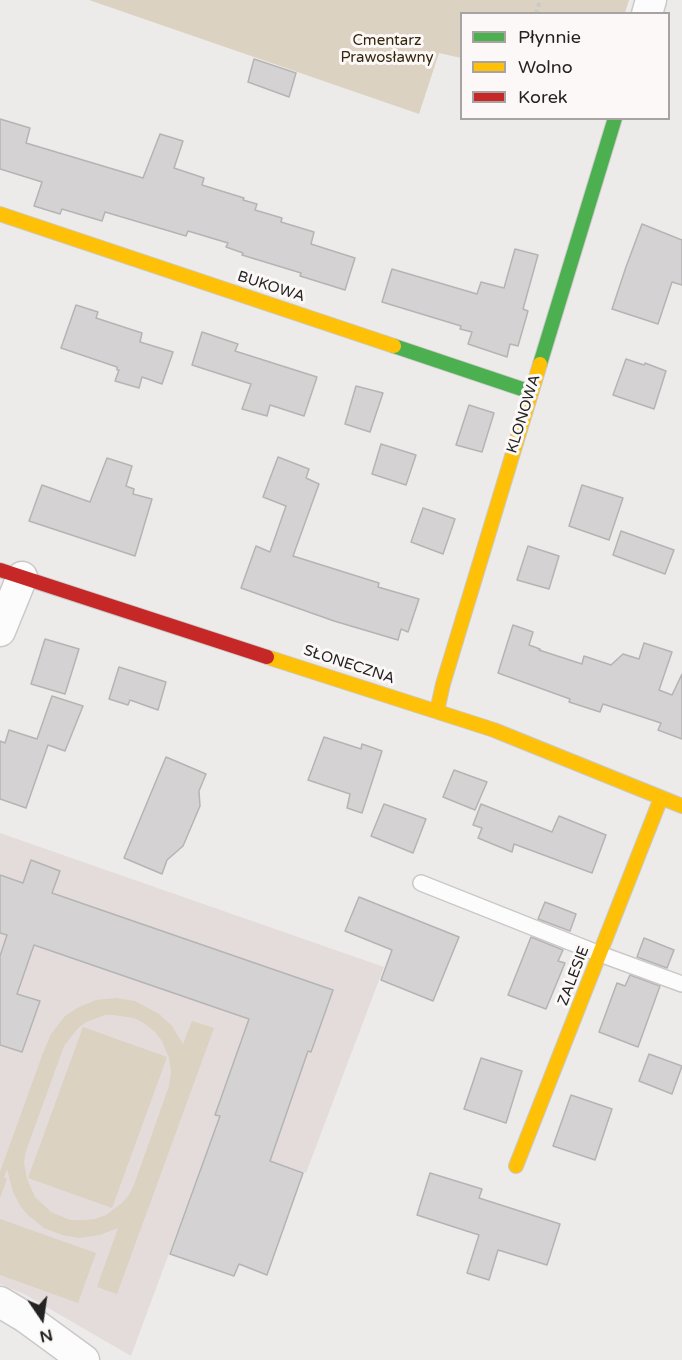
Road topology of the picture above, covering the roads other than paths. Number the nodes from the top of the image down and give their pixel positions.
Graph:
1 (614, 120) edge
2 (0, 214) edge
3 (531, 392) junction
4 (11, 574) edge
5 (0, 631) edge
6 (437, 711) junction
7 (662, 798) junction
8 (682, 806) edge
9 (421, 883) dead end
10 (600, 954) junction
11 (682, 984) edge
12 (516, 1166) dead end
13 (0, 1302) edge
14 (84, 1360) edge

1 - 3 street, KLONOWA
2 - 3 street, BUKOWA
3 - 6 street, KLONOWA
4 - 5 street
4 - 6 street, SŁONECZNA
6 - 7 street, SŁONECZNA
7 - 8 street, SŁONECZNA
7 - 10 street, ZALESIE
9 - 10 lane
10 - 11 lane
10 - 12 street, ZALESIE
13 - 14 street

